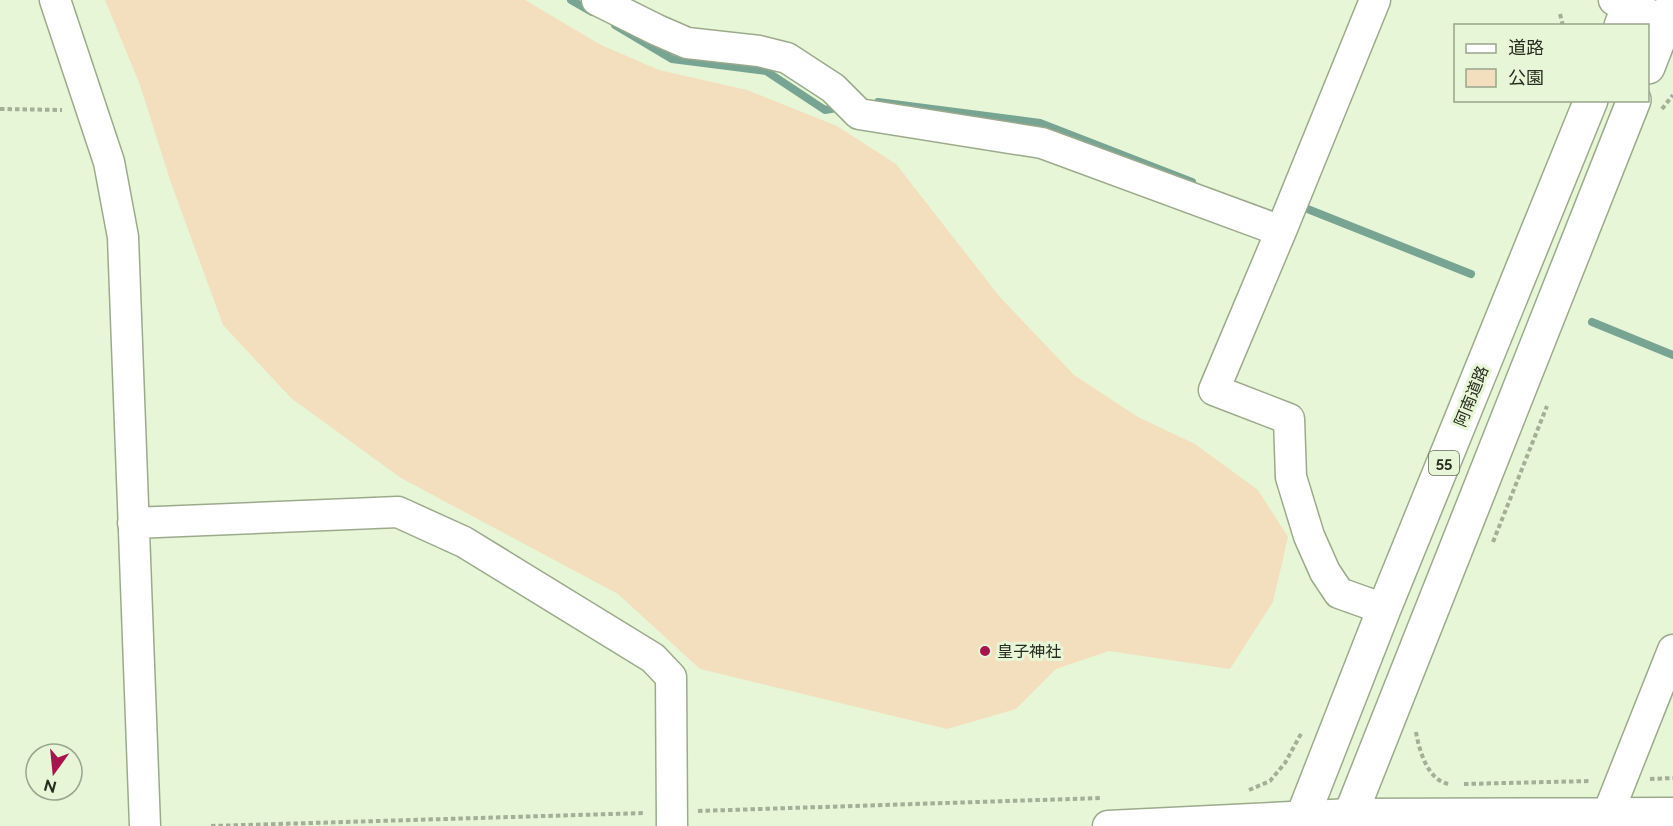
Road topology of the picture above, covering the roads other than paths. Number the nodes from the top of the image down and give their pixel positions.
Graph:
1 (55, 0) edge
2 (597, 0) edge
3 (1375, 0) edge
4 (1624, 8) edge
5 (1671, 16) edge
6 (1649, 63) edge
7 (1590, 102) edge
8 (1633, 102) edge
9 (1281, 231) junction
10 (133, 523) junction
11 (1384, 609) junction
12 (1673, 650) edge
13 (1107, 812) edge
14 (1673, 813) edge
15 (672, 819) edge
16 (1606, 819) edge
17 (1348, 820) edge
18 (1301, 821) edge
19 (145, 826) edge

1 - 10 street
2 - 9 street
3 - 9 street
4 - 5 street
5 - 6 highway
7 - 11 highway, 阿南道路 / 55
8 - 17 highway, 55
9 - 11 street
10 - 15 street
10 - 19 street
11 - 18 highway, 阿南道路 / 55
12 - 16 street
13 - 18 street
14 - 16 street
16 - 17 street
17 - 18 street

